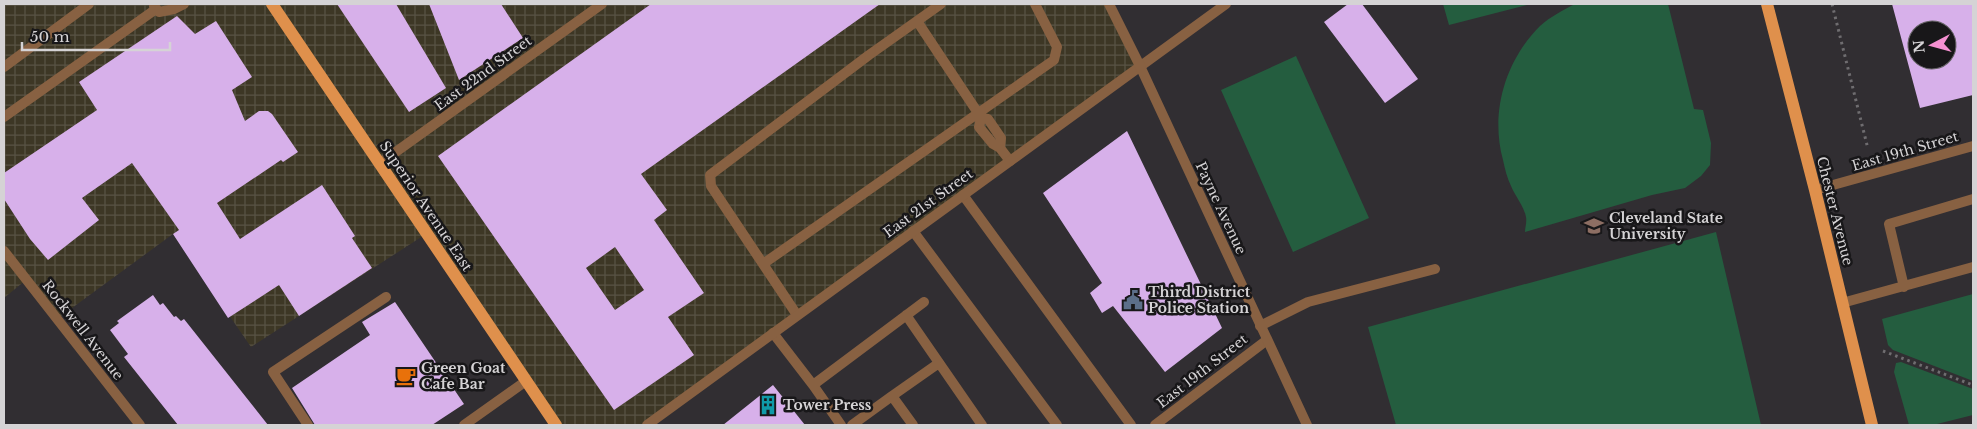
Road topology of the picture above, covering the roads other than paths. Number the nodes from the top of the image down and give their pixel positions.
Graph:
1 (89, 4) edge
2 (184, 4) edge
3 (272, 4) edge
4 (602, 4) edge
5 (941, 4) edge
6 (1036, 4) edge
7 (1109, 4) edge
8 (1226, 4) edge
9 (1767, 4) edge
10 (154, 7) edge
11 (917, 21) junction
12 (1140, 66) junction
13 (4, 67) edge
14 (979, 116) junction
15 (4, 117) edge
16 (1973, 146) edge
17 (1010, 161) junction
18 (379, 164) junction
19 (1815, 190) junction
20 (962, 195) junction
21 (1973, 199) edge
22 (913, 231) junction
23 (4, 251) edge
24 (763, 264) junction
25 (1973, 268) edge
26 (1434, 269) dead end
27 (1904, 287) junction
28 (386, 297) dead end
29 (924, 302) dead end
30 (1842, 303) junction
31 (797, 315) junction
32 (906, 315) junction
33 (1260, 326) junction
34 (773, 333) junction
35 (1267, 340) junction
36 (939, 363) junction
37 (526, 381) junction
38 (813, 385) junction
39 (892, 396) junction
40 (140, 425) edge
41 (308, 425) edge
42 (464, 425) edge
43 (556, 425) edge
44 (647, 425) edge
45 (840, 425) edge
46 (852, 425) edge
47 (913, 425) edge
48 (982, 425) edge
49 (1057, 425) edge
50 (1131, 425) edge
51 (1155, 425) edge
52 (1307, 425) edge
53 (1872, 425) edge

1 - 13 street
2 - 10 street
3 - 18 main road, Superior Avenue East
4 - 18 street, East 22nd Street
5 - 11 street
6 - 14 street
7 - 12 street, Payne Avenue
8 - 12 street, East 21st Street
9 - 19 main road, Chester Avenue
10 - 15 street
11 - 14 street
11 - 24 street
12 - 17 street, East 21st Street
12 - 33 street, Payne Avenue
14 - 17 street
14 - 24 street
16 - 19 street, East 19th Street
17 - 20 street, East 21st Street
18 - 37 main road, Superior Avenue East
19 - 30 main road, Chester Avenue
20 - 22 street, East 21st Street
20 - 50 street
21 - 27 street
22 - 31 street, East 21st Street
22 - 49 street
23 - 40 street, Rockwell Avenue
24 - 31 street
25 - 27 street
26 - 33 street
27 - 30 street
28 - 41 street
29 - 32 street
30 - 53 main road, Chester Avenue
31 - 34 street, East 21st Street
32 - 36 street
32 - 38 street
33 - 35 street, Payne Avenue
34 - 38 street
34 - 44 street, East 21st Street
35 - 51 street, East 19th Street
35 - 52 street, Payne Avenue
36 - 39 street
36 - 48 street
37 - 42 street
37 - 43 main road, Superior Avenue East
38 - 45 street
39 - 46 street
39 - 47 street

